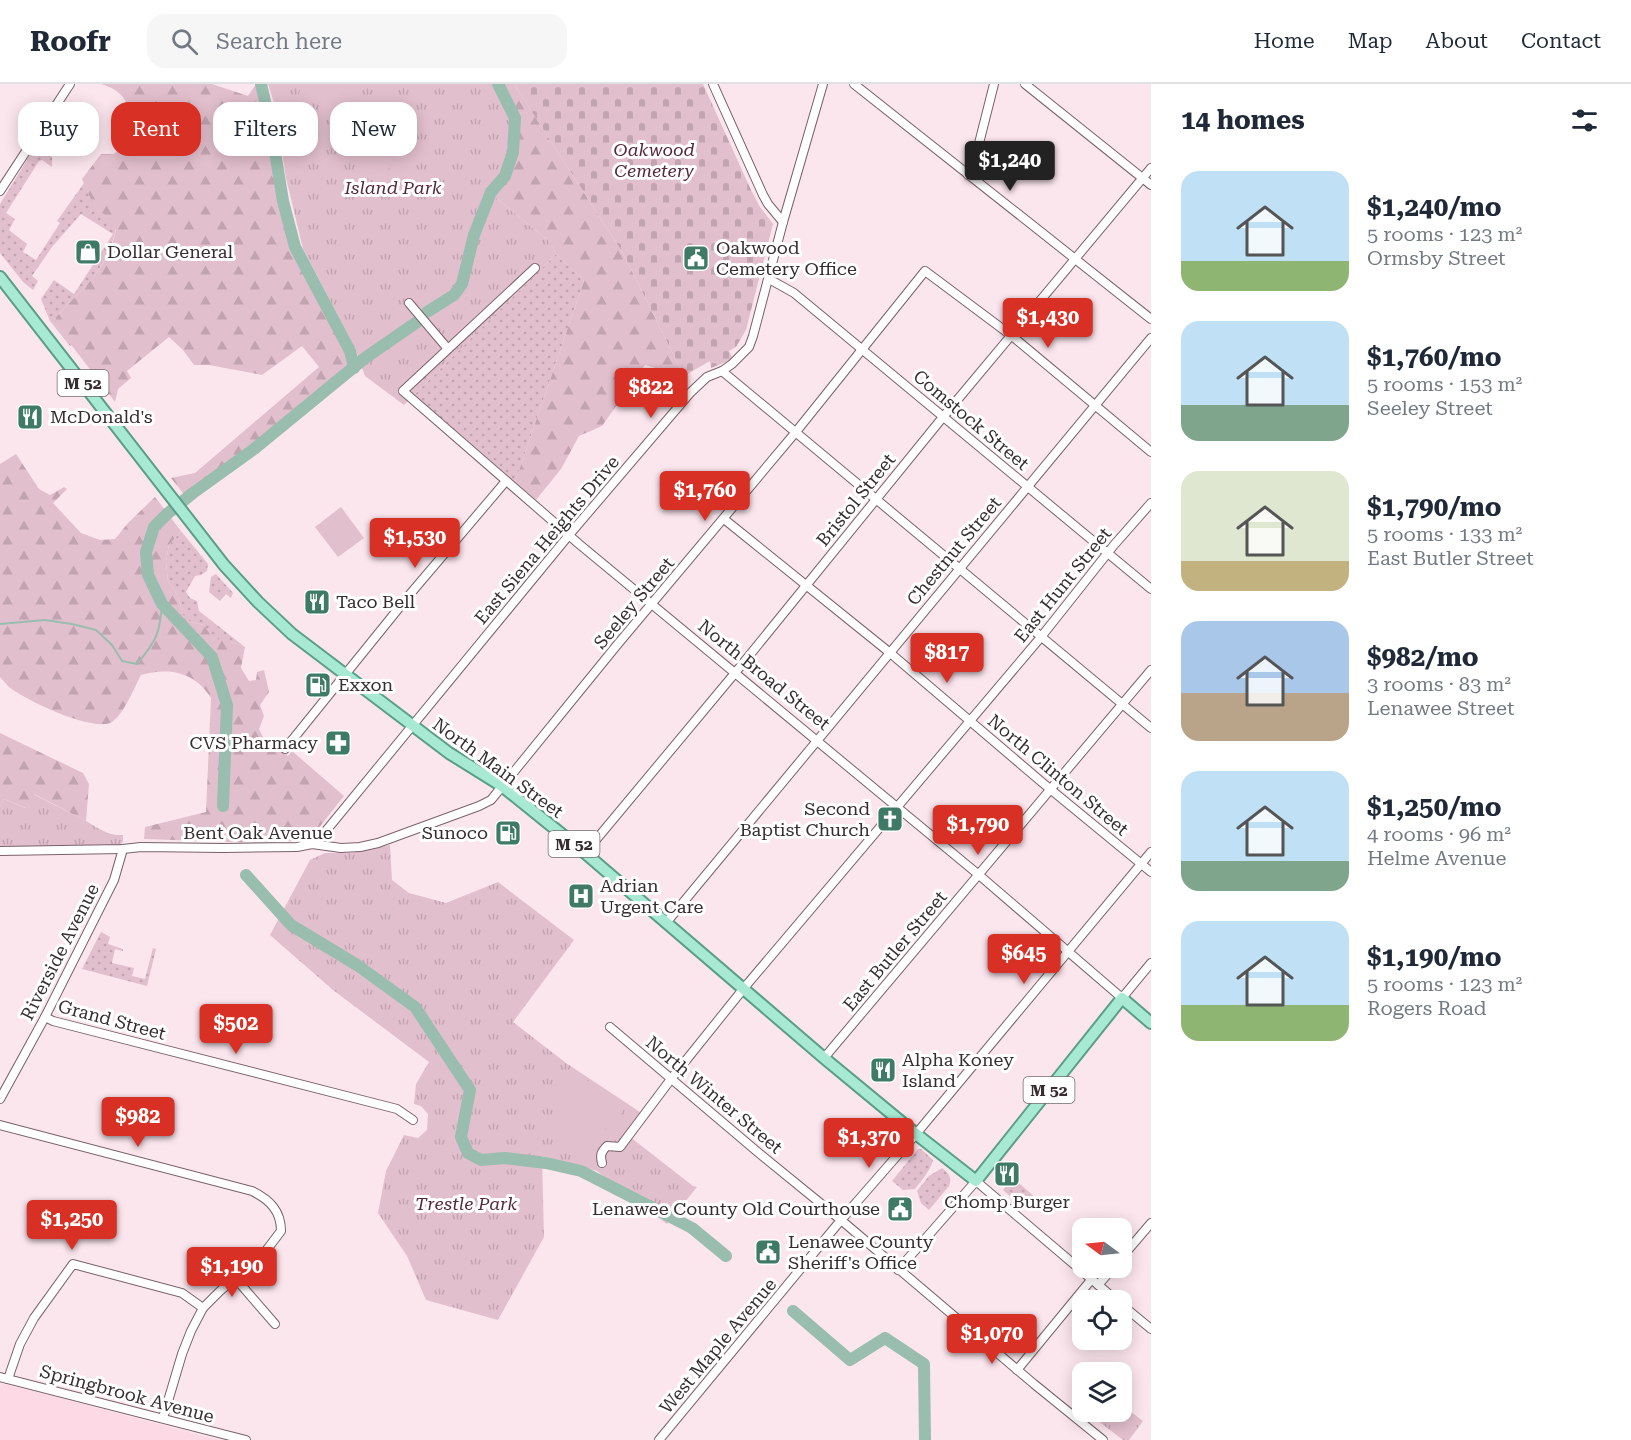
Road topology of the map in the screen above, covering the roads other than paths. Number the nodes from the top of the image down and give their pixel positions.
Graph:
1 (70, 84) edge
2 (713, 84) edge
3 (823, 84) edge
4 (854, 84) edge
5 (994, 84) edge
6 (1025, 84) edge
7 (1151, 168) edge
8 (968, 175) junction
9 (1143, 178) junction
10 (1151, 185) edge
11 (0, 191) edge
12 (783, 222) junction
13 (1075, 260) junction
14 (535, 268) dead end
15 (0, 277) edge
16 (769, 279) junction
17 (410, 303) dead end
18 (1151, 319) edge
19 (1012, 336) junction
20 (1151, 338) edge
21 (448, 349) junction
22 (863, 350) junction
23 (722, 371) junction
24 (1095, 405) junction
25 (943, 417) junction
26 (795, 433) junction
27 (1151, 452) edge
28 (506, 481) junction
29 (1027, 486) junction
30 (876, 499) junction
31 (1151, 503) edge
32 (724, 519) junction
33 (569, 535) junction
34 (1107, 553) junction
35 (959, 568) junction
36 (806, 585) junction
37 (1151, 589) edge
38 (652, 605) junction
39 (1041, 637) junction
40 (890, 652) junction
41 (1151, 670) edge
42 (735, 673) junction
43 (346, 675) junction
44 (1123, 704) junction
45 (970, 721) junction
46 (412, 726) junction
47 (1151, 728) edge
48 (817, 740) junction
49 (285, 749) dead end
50 (502, 786) junction
51 (1051, 790) junction
52 (896, 807) junction
53 (312, 844) junction
54 (123, 849) junction
55 (0, 851) edge
56 (1151, 852) edge
57 (585, 853) junction
58 (1141, 864) junction
59 (1151, 872) edge
60 (979, 875) junction
61 (666, 922) junction
62 (1068, 952) junction
63 (1151, 963) edge
64 (744, 988) junction
65 (1122, 998) junction
66 (45, 1017) junction
67 (1151, 1023) edge
68 (610, 1027) dead end
69 (824, 1058) junction
70 (671, 1079) junction
71 (0, 1099) edge
72 (413, 1120) dead end
73 (0, 1125) edge
74 (916, 1134) junction
75 (602, 1163) dead end
76 (976, 1181) junction
77 (841, 1220) junction
78 (1151, 1223) edge
79 (1132, 1245) edge
80 (898, 1270) junction
81 (1104, 1278) edge
82 (236, 1279) junction
83 (1091, 1280) junction
84 (1098, 1285) junction
85 (1104, 1290) edge
86 (203, 1308) junction
87 (1132, 1313) edge
88 (275, 1324) dead end
89 (1151, 1329) edge
90 (1017, 1370) junction
91 (4, 1378) edge
92 (163, 1418) junction
93 (246, 1440) edge
94 (659, 1440) edge
95 (1103, 1440) edge

1 - 11 street
2 - 12 street
3 - 12 street, East Siena Heights Drive
4 - 8 street
5 - 8 street
6 - 9 street
7 - 9 street, Bristol Street
8 - 13 street
9 - 10 street
9 - 13 street, Bristol Street
12 - 16 street, East Siena Heights Drive
13 - 18 street
13 - 19 street, Bristol Street
14 - 21 street, North Broad Street
15 - 43 main road, North Main Street / M 52
16 - 22 street, Comstock Street
16 - 23 street, East Siena Heights Drive
17 - 21 street
19 - 22 street, Seeley Street
19 - 24 street
19 - 25 street, Bristol Street
20 - 24 street, Chestnut Street
21 - 28 street, North Broad Street
22 - 25 street, Comstock Street
22 - 26 street, Seeley Street
23 - 26 street
23 - 33 street, East Siena Heights Drive
24 - 27 street
24 - 29 street, Chestnut Street
25 - 29 street, Comstock Street
25 - 30 street, Bristol Street
26 - 30 street
26 - 32 street, Seeley Street
28 - 33 street, North Broad Street
28 - 43 street
29 - 34 street, Comstock Street
29 - 35 street, Chestnut Street
30 - 35 street
30 - 36 street, Bristol Street
31 - 34 street, East Hunt Street
32 - 36 street, North Clinton Street
32 - 38 street, Seeley Street
33 - 38 street, North Broad Street
33 - 46 street, East Siena Heights Drive
34 - 37 street, Comstock Street
34 - 39 street, East Hunt Street
35 - 39 street
35 - 40 street, Chestnut Street
36 - 40 street, North Clinton Street
36 - 42 street, Bristol Street
38 - 42 street, North Broad Street
38 - 50 street, Seeley Street
39 - 44 street
39 - 45 street, East Hunt Street
40 - 45 street, North Clinton Street
40 - 48 street, Chestnut Street
41 - 44 street, East Butler Street
42 - 48 street, North Broad Street
42 - 57 street, Bristol Street
43 - 46 main road, North Main Street / M 52
43 - 49 street
44 - 47 street
44 - 51 street, East Butler Street
45 - 51 street, North Clinton Street
45 - 52 street, East Hunt Street
46 - 50 main road, North Main Street / M 52
46 - 53 street, East Siena Heights Drive
48 - 52 street, North Broad Street
48 - 61 street, Chestnut Street
50 - 53 street, Bent Oak Avenue
50 - 57 main road, North Main Street / M 52
51 - 58 street, North Clinton Street
51 - 60 street, East Butler Street
52 - 60 street, North Broad Street
52 - 64 street, East Hunt Street
53 - 54 street, Bent Oak Avenue
54 - 55 street, Bent Oak Avenue
54 - 66 street, Riverside Avenue
56 - 58 street, West Maple Avenue
57 - 61 main road, North Main Street / M 52
58 - 59 street, North Clinton Street
58 - 62 street, West Maple Avenue
60 - 62 street, North Broad Street
60 - 69 street, East Butler Street
61 - 64 main road, North Main Street / M 52
62 - 65 street, North Broad Street
62 - 74 street, West Maple Avenue
63 - 65 street
64 - 69 main road, North Main Street / M 52
64 - 70 street, East Hunt Street
65 - 67 main road, North Broad Street
65 - 76 main road, M 52
66 - 71 street, Riverside Avenue
66 - 72 street, Grand Street
68 - 70 street, North Winter Street
69 - 74 main road, North Main Street / M 52
70 - 75 street, East Hunt Street
70 - 77 street, North Winter Street
73 - 82 street
74 - 76 main road, North Main Street / M 52
74 - 77 street, West Maple Avenue
76 - 80 street
76 - 83 street, North Main Street
77 - 80 street, North Winter Street
77 - 94 street, West Maple Avenue
78 - 79 street
80 - 90 street, North Winter Street
81 - 84 street
82 - 86 street
82 - 88 street
83 - 84 street, North Main Street
83 - 90 street
84 - 85 street, North Main Street
86 - 91 street
86 - 92 street
87 - 89 street
90 - 95 street, North Winter Street
91 - 92 street, Springbrook Avenue
92 - 93 street, Springbrook Avenue

